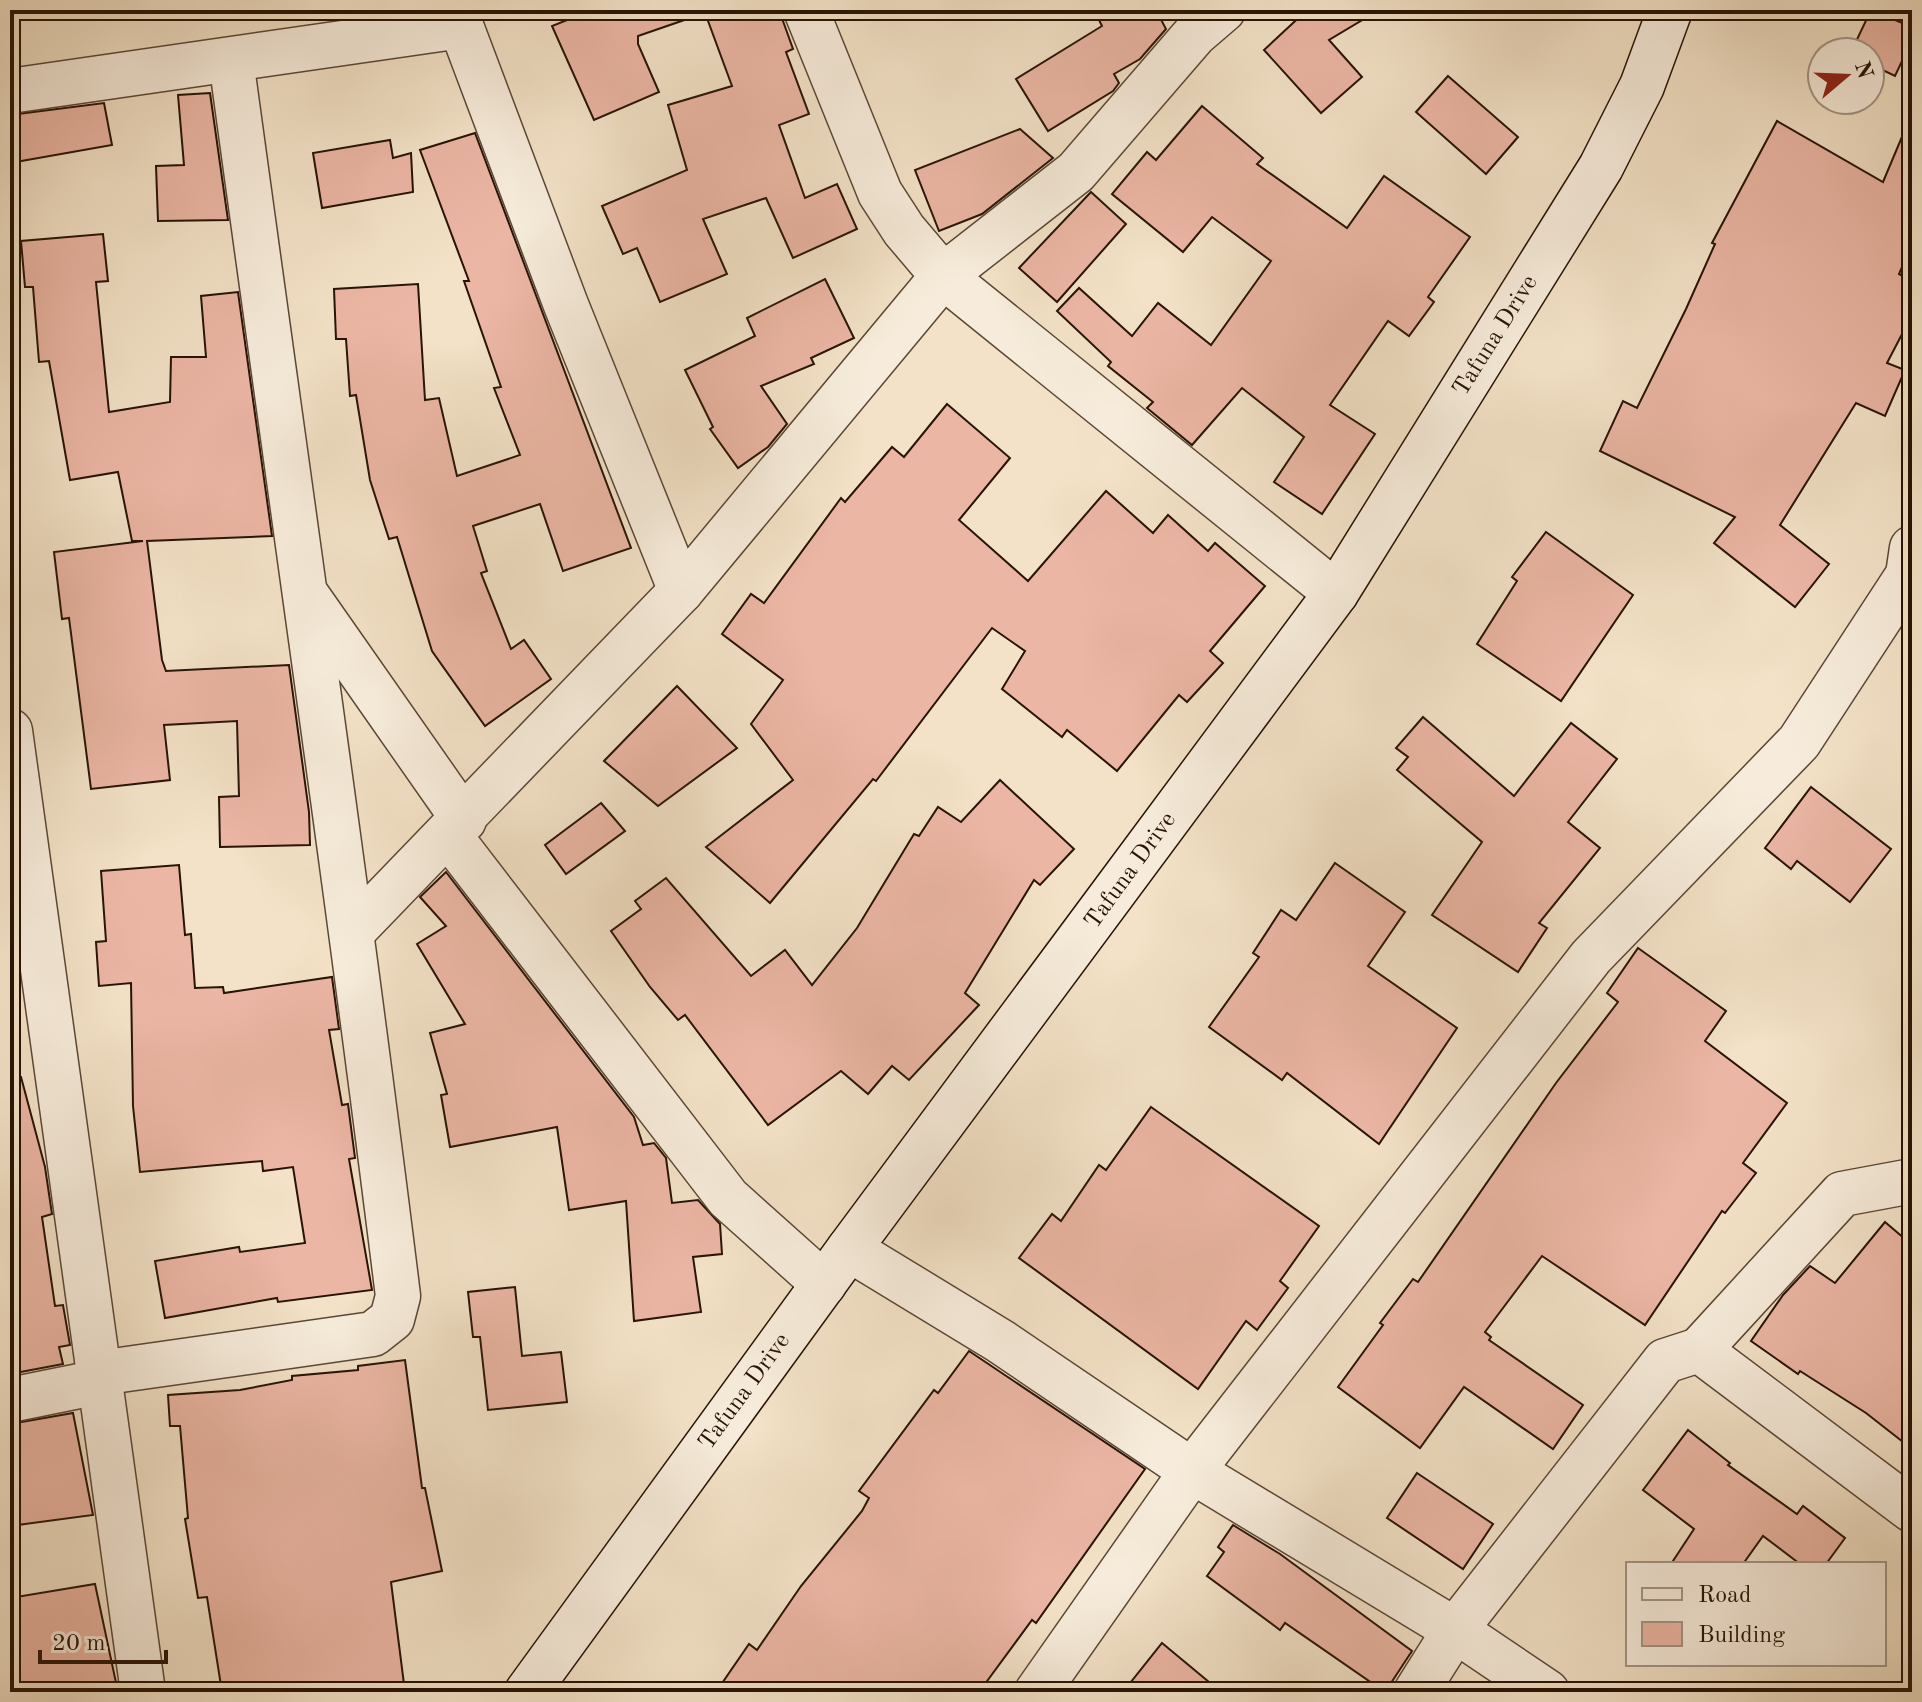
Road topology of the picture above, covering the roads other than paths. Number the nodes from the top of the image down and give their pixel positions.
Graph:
1 (806, 10) edge
2 (1670, 10) edge
3 (460, 18) edge
4 (1201, 18) edge
5 (231, 60) junction
6 (10, 91) edge
7 (943, 276) junction
8 (1912, 548) edge
9 (302, 588) junction
10 (681, 591) junction
11 (1336, 593) junction
12 (10, 731) edge
13 (456, 827) junction
14 (353, 931) junction
15 (1912, 1181) edge
16 (849, 1249) junction
17 (824, 1284) junction
18 (1699, 1350) junction
19 (99, 1378) junction
20 (10, 1400) edge
21 (1192, 1471) junction
22 (1912, 1510) edge
23 (1455, 1630) junction
24 (143, 1692) edge
25 (527, 1692) edge
26 (1037, 1692) edge
27 (1416, 1692) edge
28 (1547, 1692) edge

1 - 7 street
2 - 11 street, Tafuna Drive
3 - 5 street
3 - 10 street
4 - 7 street
5 - 6 street
5 - 9 street
7 - 10 street
7 - 11 street
8 - 21 street
9 - 13 street
9 - 14 street
10 - 13 street
11 - 16 street, Tafuna Drive
12 - 19 street
13 - 14 street
13 - 17 street
14 - 19 street
15 - 18 street
16 - 17 street, Tafuna Drive
16 - 21 street
17 - 25 street, Tafuna Drive
18 - 22 street
18 - 23 street
19 - 20 street
19 - 24 street
21 - 23 street
21 - 26 street
23 - 27 street
23 - 28 street

